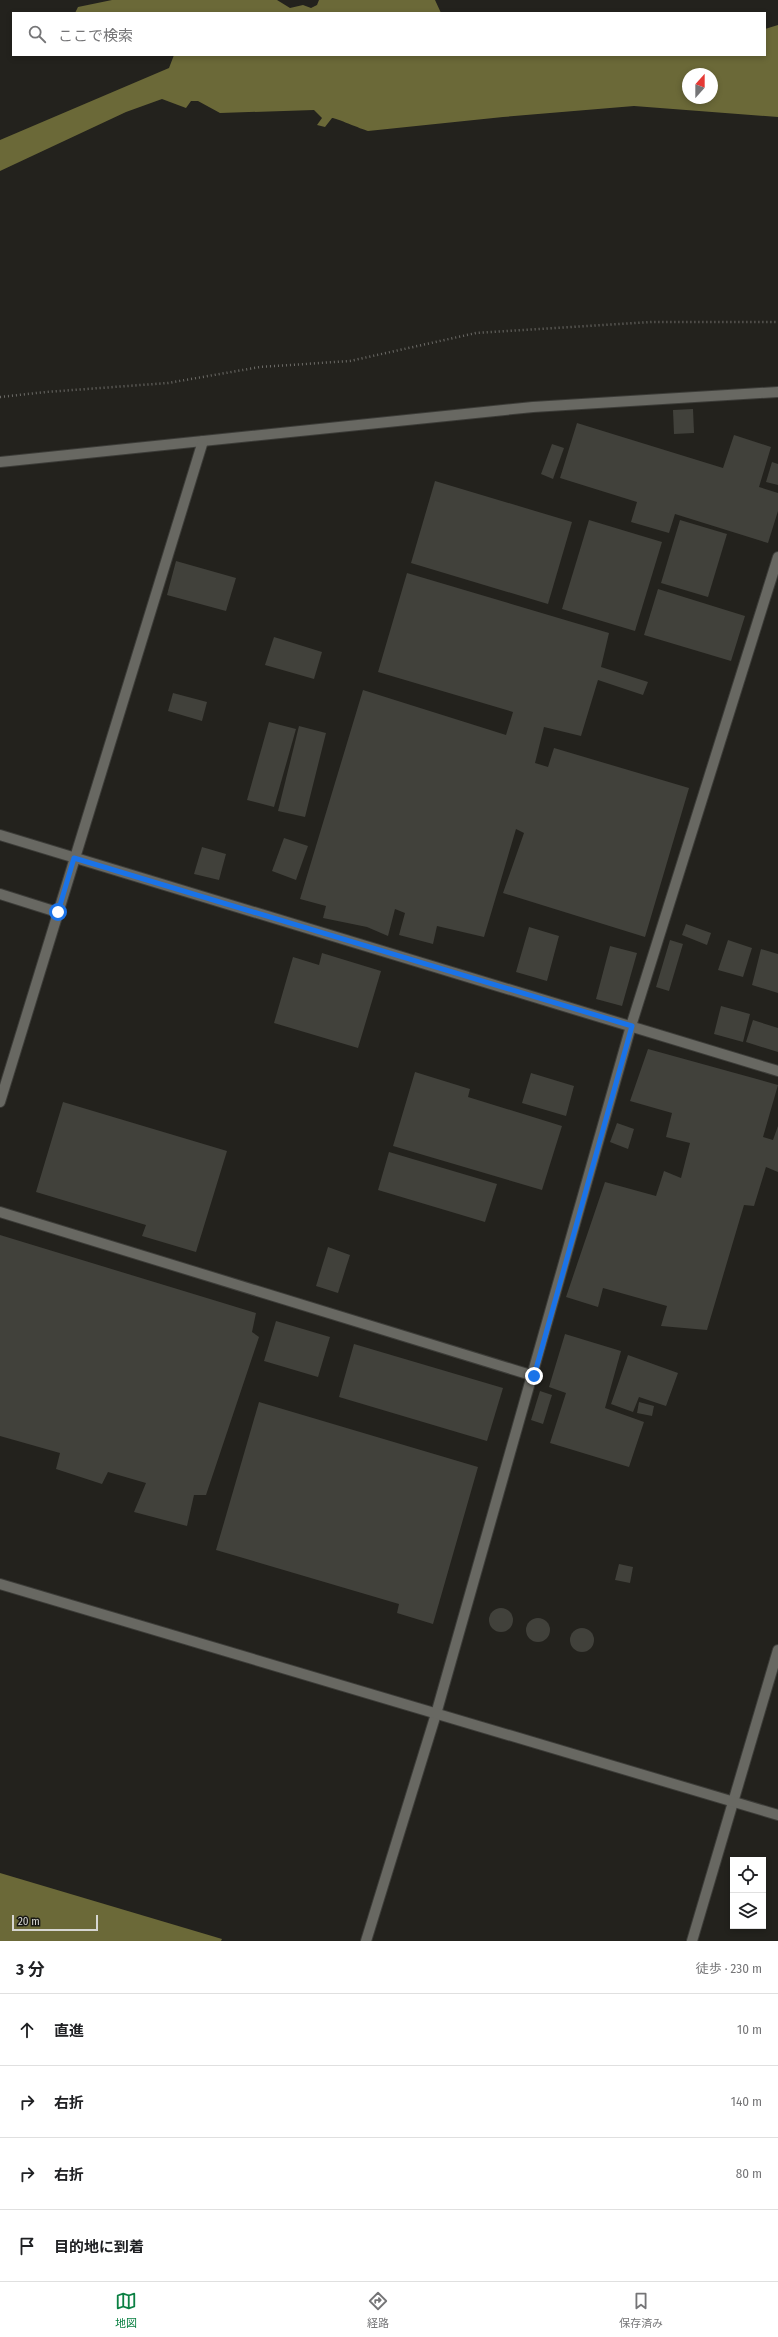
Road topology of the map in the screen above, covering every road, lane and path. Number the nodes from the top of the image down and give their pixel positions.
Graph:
1 (778, 322) edge
2 (778, 392) edge
3 (0, 398) edge
4 (203, 441) junction
5 (0, 462) edge
6 (778, 557) edge
7 (0, 836) edge
8 (74, 858) junction
9 (0, 894) edge
10 (58, 912) junction
11 (632, 1026) junction
12 (778, 1070) edge
13 (0, 1102) edge
14 (0, 1212) edge
15 (534, 1376) junction
16 (0, 1584) edge
17 (778, 1650) edge
18 (436, 1714) junction
19 (733, 1802) junction
20 (778, 1815) edge
21 (366, 1941) edge
22 (692, 1941) edge

1 - 3 path
2 - 4 street
4 - 5 street
4 - 8 street
6 - 11 street
7 - 8 street
8 - 10 street
8 - 11 street
9 - 10 street
10 - 13 street
11 - 12 street
11 - 15 street
14 - 15 street
15 - 18 street
16 - 18 street
17 - 19 street
18 - 19 street
18 - 21 street
19 - 20 street
19 - 22 street

